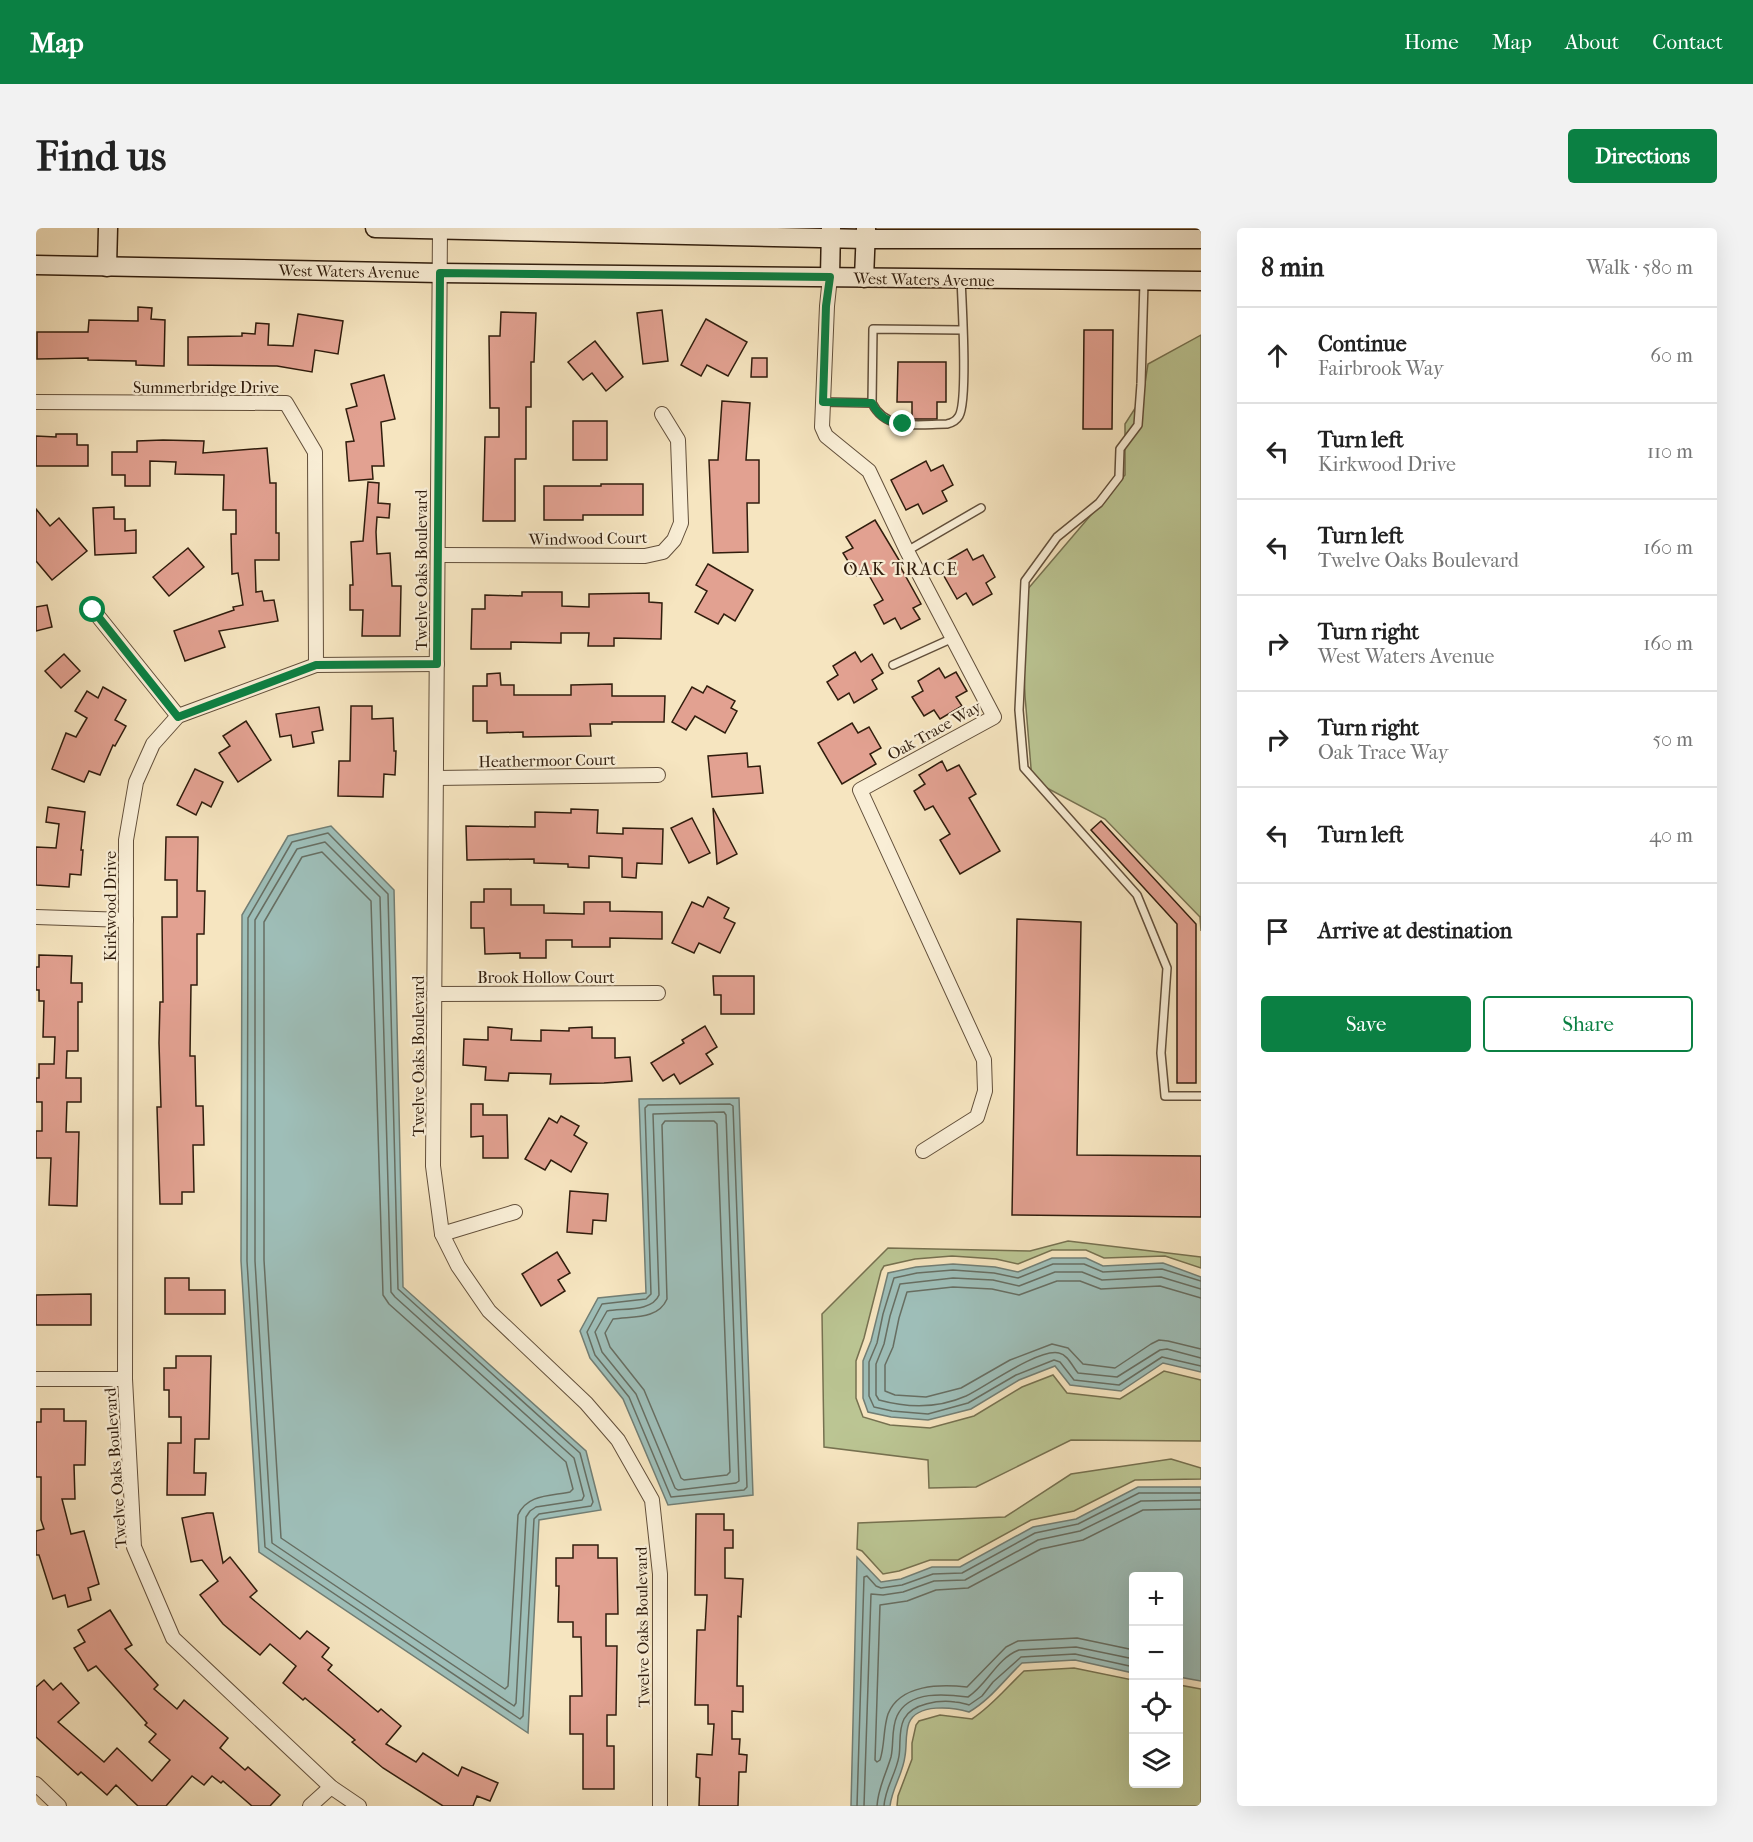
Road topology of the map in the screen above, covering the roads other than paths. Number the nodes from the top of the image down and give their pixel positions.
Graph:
1 (108, 228) edge
2 (375, 228) edge
3 (440, 229) edge
4 (595, 230) edge
5 (831, 232) edge
6 (866, 233) edge
7 (1201, 239) edge
8 (36, 265) edge
9 (107, 267) junction
10 (440, 273) junction
11 (830, 277) junction
12 (864, 278) junction
13 (961, 279) junction
14 (1143, 281) junction
15 (1201, 281) edge
16 (962, 330) junction
17 (36, 402) edge
18 (823, 402) junction
19 (872, 403) junction
20 (662, 414) dead end
21 (981, 508) dead end
22 (907, 551) junction
23 (438, 555) junction
24 (93, 610) dead end
25 (953, 638) junction
26 (437, 664) junction
27 (316, 665) junction
28 (893, 665) dead end
29 (178, 717) junction
30 (658, 775) dead end
31 (436, 778) junction
32 (36, 917) edge
33 (126, 920) junction
34 (658, 993) dead end
35 (435, 994) junction
36 (1201, 1096) edge
37 (922, 1151) dead end
38 (515, 1212) dead end
39 (441, 1234) junction
40 (36, 1379) edge
41 (126, 1379) junction
42 (36, 1784) edge
43 (331, 1787) junction
44 (58, 1806) edge
45 (310, 1806) edge
46 (359, 1806) edge
47 (660, 1806) edge

1 - 9 main road
2 - 3 main road
3 - 4 main road
3 - 10 street, Twelve Oaks Boulevard
4 - 5 main road
5 - 6 main road
5 - 11 main road
6 - 7 main road
6 - 12 main road
8 - 9 main road, West Waters Avenue
9 - 10 main road, West Waters Avenue
10 - 11 main road, West Waters Avenue
10 - 23 street, Twelve Oaks Boulevard
11 - 12 main road, West Waters Avenue
11 - 18 street, Oak Trace Way
12 - 13 main road, West Waters Avenue
13 - 14 main road, West Waters Avenue
13 - 16 lane
14 - 15 main road, West Waters Avenue
14 - 36 lane
16 - 19 lane
16 - 19 lane
17 - 27 street, Summerbridge Drive
18 - 19 lane
18 - 22 street, Oak Trace Way
20 - 23 street, Windwood Court
21 - 22 lane
22 - 25 street, Oak Trace Way
23 - 26 street, Twelve Oaks Boulevard
24 - 29 street
25 - 28 lane
25 - 37 street, Oak Trace Way
26 - 27 street, Kirkwood Drive
26 - 31 street, Twelve Oaks Boulevard
27 - 29 street, Kirkwood Drive
29 - 33 street, Kirkwood Drive
30 - 31 street, Heathermoor Court
31 - 35 street, Twelve Oaks Boulevard
32 - 33 street
33 - 41 street, Kirkwood Drive
34 - 35 street, Brook Hollow Court
35 - 39 street, Twelve Oaks Boulevard
38 - 39 street
39 - 47 street, Twelve Oaks Boulevard
40 - 41 street, Twelve Oaks Boulevard
41 - 43 street, Twelve Oaks Boulevard
42 - 44 street
43 - 45 street
43 - 46 street, Twelve Oaks Boulevard

